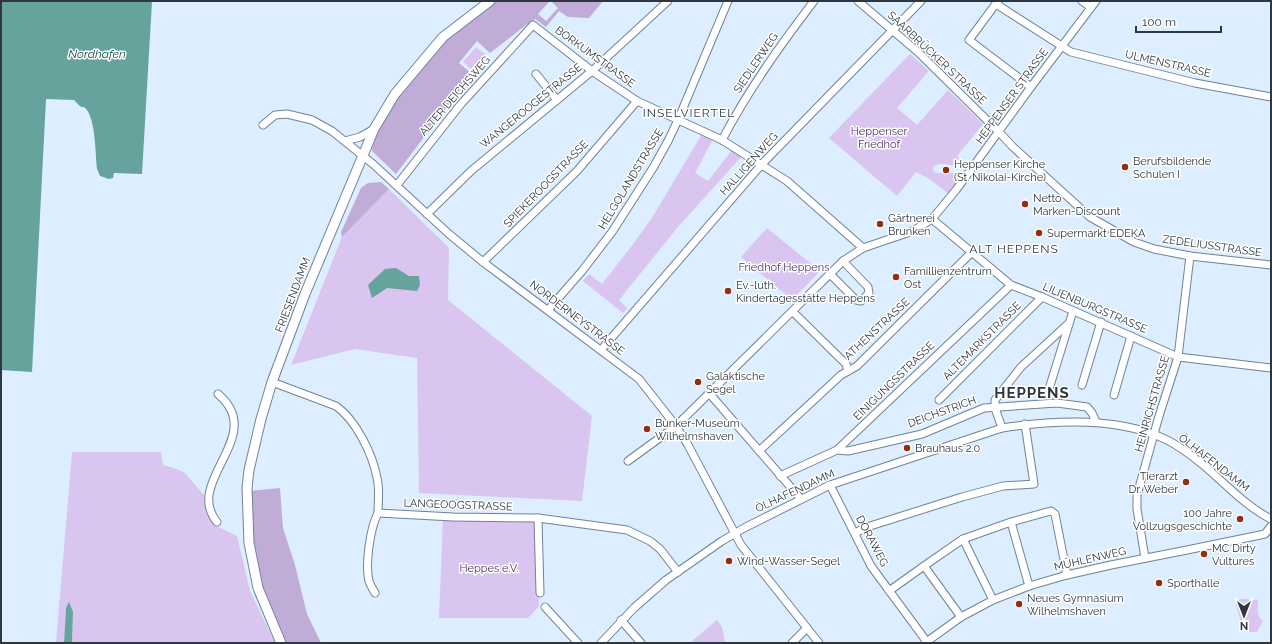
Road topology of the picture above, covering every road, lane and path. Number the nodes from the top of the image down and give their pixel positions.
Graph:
1 (490, 1) edge
2 (668, 1) edge
3 (728, 1) edge
4 (814, 1) edge
5 (858, 1) edge
6 (921, 1) edge
7 (1082, 1) edge
8 (997, 2) edge
9 (1094, 4) edge
10 (534, 25) joint
11 (892, 29) junction
12 (1063, 46) junction
13 (592, 71) junction
14 (536, 74) dead end
15 (1031, 86) junction
16 (1271, 97) edge
17 (557, 100) junction
18 (637, 101) junction
19 (678, 120) junction
20 (263, 125) dead end
21 (374, 129) junction
22 (999, 132) junction
23 (722, 140) junction
24 (346, 141) junction
25 (363, 156) junction
26 (762, 164) junction
27 (397, 184) junction
28 (427, 214) junction
29 (932, 219) junction
30 (863, 248) junction
31 (972, 252) junction
32 (1190, 256) junction
33 (843, 261) junction
34 (483, 262) junction
35 (1271, 265) edge
36 (830, 274) junction
37 (1011, 285) junction
38 (1042, 297) junction
39 (548, 310) junction
40 (1073, 311) junction
41 (792, 312) junction
42 (1101, 322) junction
43 (1069, 323) junction
44 (1131, 336) junction
45 (602, 350) junction
46 (1178, 357) junction
47 (1271, 368) edge
48 (848, 371) junction
49 (272, 382) junction
50 (1082, 385) dead end
51 (1049, 389) dead end
52 (709, 393) junction
53 (218, 394) dead end
54 (1114, 395) dead end
55 (939, 400) dead end
56 (995, 408) junction
57 (1096, 422) junction
58 (1025, 424) junction
59 (676, 426) junction
60 (1002, 428) junction
61 (1154, 435) junction
62 (837, 450) junction
63 (759, 451) junction
64 (628, 461) dead end
65 (780, 476) junction
66 (830, 485) junction
67 (801, 499) junction
68 (378, 513) junction
69 (538, 518) junction
70 (1269, 518) edge
71 (217, 522) dead end
72 (1011, 522) junction
73 (1271, 526) edge
74 (855, 533) junction
75 (734, 534) junction
76 (963, 539) junction
77 (1145, 558) junction
78 (924, 566) junction
79 (678, 572) junction
80 (1068, 575) junction
81 (1029, 586) junction
82 (889, 591) junction
83 (375, 593) dead end
84 (540, 593) dead end
85 (993, 600) junction
86 (546, 607) dead end
87 (960, 617) junction
88 (621, 620) junction
89 (807, 628) junction
90 (926, 642) edge
91 (281, 643) edge
92 (578, 643) edge
93 (601, 643) edge
94 (641, 643) edge
95 (792, 643) edge
96 (819, 643) edge

1 - 21 main road, FRIESENDAMM
2 - 13 street, WANGEROOGESTRASSE
3 - 19 street, HELGOLANDSTRASSE
4 - 23 street, SIEDLERWEG
5 - 11 street, SAARBRÜCKER STRASSE
6 - 11 street, HALLIGENWEG
7 - 9 street
8 - 12 street, ULMENSTRASSE
8 - 15 street
9 - 12 street, HEPPENSER STRASSE
10 - 13 street, BORKUMSTRASSE
10 - 27 street, ALTER DEICHSWEG
11 - 22 street, SAARBRÜCKER STRASSE
11 - 26 street, HALLIGENWEG
12 - 15 street, HEPPENSER STRASSE
12 - 16 street, ULMENSTRASSE
13 - 17 street, WANGEROOGESTRASSE
13 - 18 street, BORKUMSTRASSE
14 - 17 street
15 - 22 street, HEPPENSER STRASSE
17 - 28 street, WANGEROOGESTRASSE
18 - 19 street, BORKUMSTRASSE
18 - 34 street, SPIEKEROOGSTRASSE
19 - 23 street, BORKUMSTRASSE
19 - 39 street, HELGOLANDSTRASSE
20 - 24 street, NORDERNEYSTRASSE
21 - 24 street
21 - 25 main road, FRIESENDAMM
22 - 29 street, HEPPENSER STRASSE
22 - 32 street, ZEDELIUSSTRASSE
23 - 26 street, BORKUMSTRASSE
24 - 25 street, NORDERNEYSTRASSE
25 - 27 street, NORDERNEYSTRASSE
25 - 49 main road, FRIESENDAMM
26 - 30 street, BORKUMSTRASSE
26 - 45 street, HALLIGENWEG
27 - 28 street, NORDERNEYSTRASSE
28 - 34 street, NORDERNEYSTRASSE
29 - 30 street, HEPPENSER STRASSE
29 - 31 street, LILIENBURGSTRASSE
30 - 33 street, HEPPENSER STRASSE
31 - 37 street, LILIENBURGSTRASSE
31 - 48 street, ATHENSTRASSE
32 - 35 street, ZEDELIUSSTRASSE
32 - 46 street, HEINRICHSTRASSE
33 - 36 street, HEPPENSER STRASSE
33 - 36 street
34 - 39 street, NORDERNEYSTRASSE
36 - 41 street, HEPPENSER STRASSE
37 - 38 street, LILIENBURGSTRASSE
37 - 62 street, EINIGUNGSSTRASSE
38 - 40 street, LILIENBURGSTRASSE
38 - 55 street, ALTEMARKSTRASSE
39 - 45 street, NORDERNEYSTRASSE
40 - 42 street, LILIENBURGSTRASSE
40 - 43 street
41 - 48 street
41 - 52 street, HEPPENSER STRASSE
42 - 44 street, LILIENBURGSTRASSE
42 - 50 street
43 - 51 street
43 - 56 street
44 - 46 street, LILIENBURGSTRASSE
44 - 54 street
45 - 59 street, NORDERNEYSTRASSE
46 - 47 street, LILIENBURGSTRASSE
46 - 61 street, HEINRICHSTRASSE
48 - 63 street, ATHENSTRASSE
49 - 68 street
49 - 91 main road, FRIESENDAMM
52 - 59 street, HEPPENSER STRASSE
52 - 63 street
53 - 71 street
56 - 57 street, DEICHSTRICH
56 - 60 street
56 - 62 street, DEICHSTRICH
57 - 58 street, ÖLHAFENDAMM
57 - 61 street, ÖLHAFENDAMM
58 - 60 street, ÖLHAFENDAMM
58 - 74 street
59 - 64 street, HEPPENSER STRASSE
59 - 75 street, NORDERNEYSTRASSE
60 - 66 street, ÖLHAFENDAMM
61 - 70 street, ÖLHAFENDAMM
61 - 77 street, HEINRICHSTRASSE
62 - 65 street, EINIGUNGSSTRASSE
63 - 65 street
65 - 67 street
66 - 67 street, ÖLHAFENDAMM
66 - 74 street, DORAWEG
67 - 75 street, ÖLHAFENDAMM
68 - 69 street, LANGEOOGSTRASSE
68 - 83 street
69 - 79 street, LANGEOOGSTRASSE
69 - 84 street
72 - 76 street
72 - 80 street
72 - 81 street
73 - 77 street, MÜHLENWEG
74 - 82 street, DORAWEG
75 - 79 street, ÖLHAFENDAMM
75 - 89 street, NORDERNEYSTRASSE
76 - 78 street
76 - 85 street
77 - 80 street, MÜHLENWEG
78 - 82 street
78 - 87 street
79 - 88 street, ÖLHAFENDAMM
80 - 81 street, MÜHLENWEG
81 - 85 street, MÜHLENWEG
82 - 90 street, DORAWEG
85 - 87 street, MÜHLENWEG
86 - 92 street
87 - 90 street, MÜHLENWEG
88 - 93 street, ÖLHAFENDAMM
88 - 94 street
89 - 95 street
89 - 96 street, NORDERNEYSTRASSE

